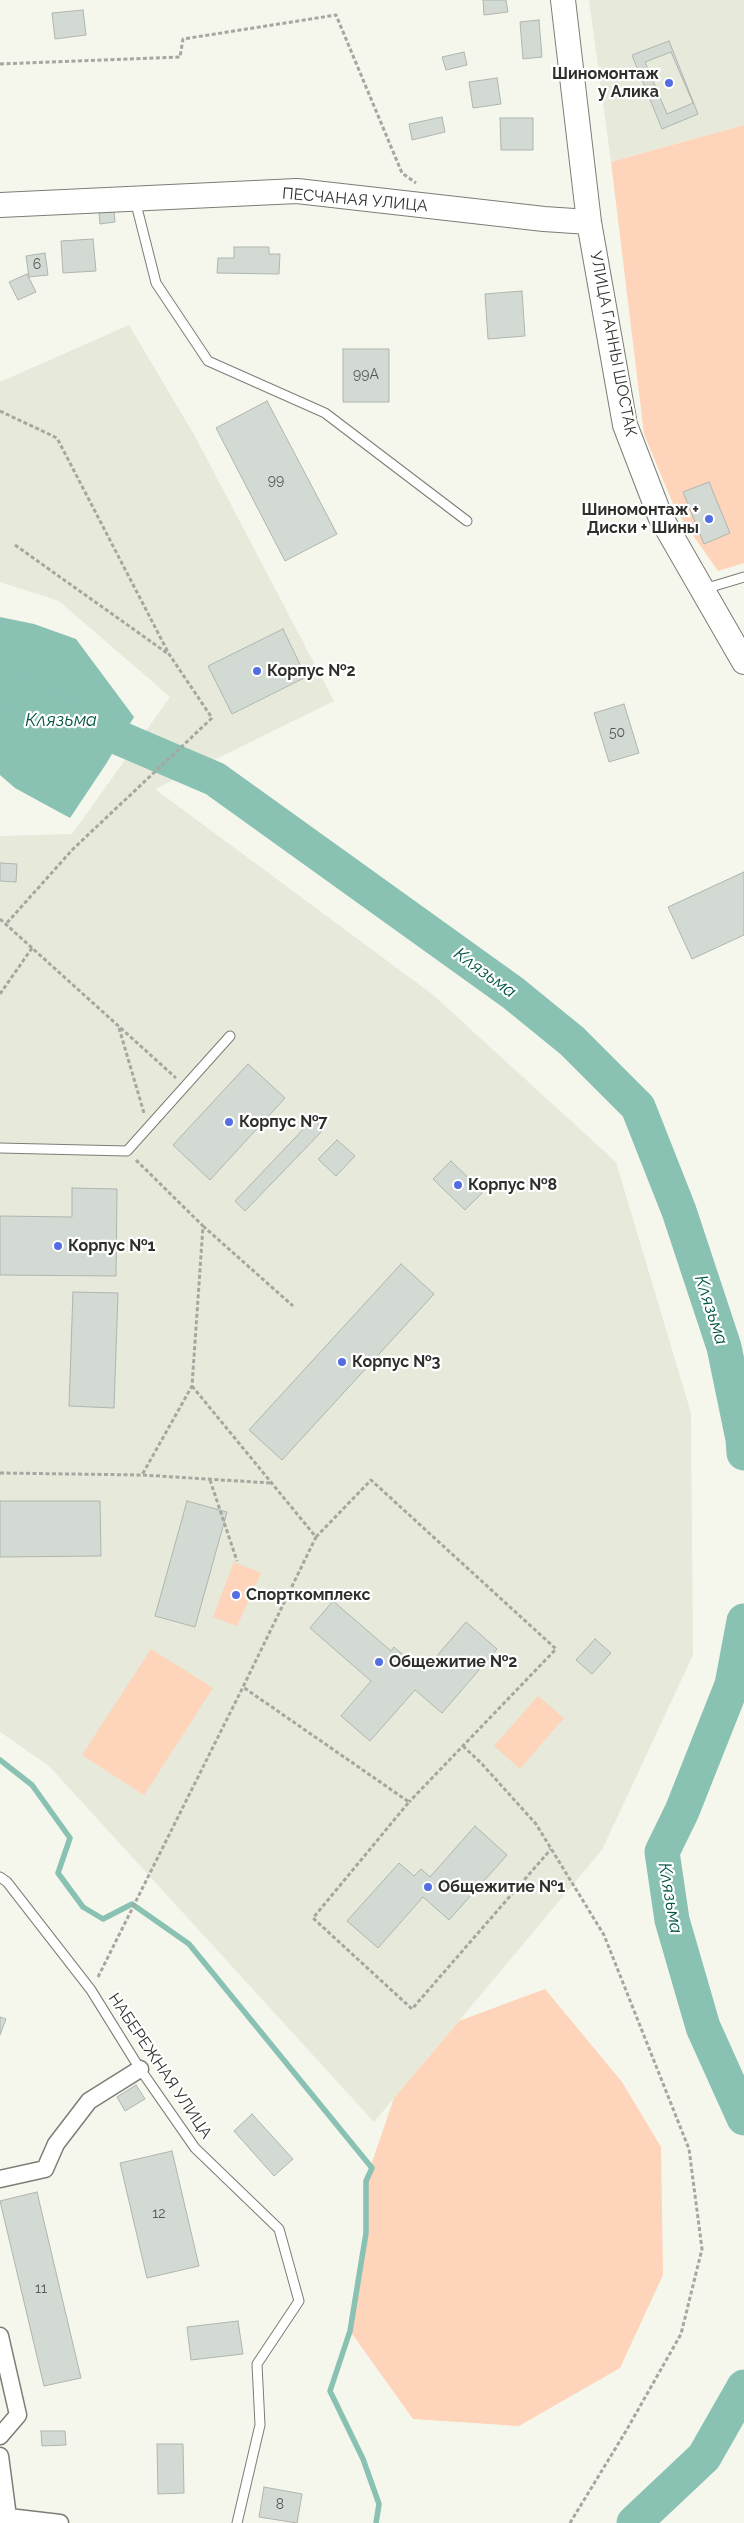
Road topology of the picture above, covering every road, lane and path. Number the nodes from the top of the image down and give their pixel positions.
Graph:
1 (563, 0) edge
2 (0, 64) edge
3 (422, 188) dead end
4 (135, 200) junction
5 (0, 205) edge
6 (589, 222) junction
7 (0, 411) edge
8 (467, 521) dead end
9 (15, 545) dead end
10 (744, 577) edge
11 (702, 590) junction
12 (169, 654) junction
13 (744, 662) edge
14 (0, 919) edge
15 (6, 924) junction
16 (32, 948) junction
17 (0, 994) edge
18 (119, 1027) junction
19 (230, 1036) dead end
20 (185, 1086) junction
21 (148, 1127) junction
22 (0, 1148) edge
23 (127, 1151) junction
24 (203, 1226) junction
25 (293, 1306) dead end
26 (192, 1386) junction
27 (0, 1473) edge
28 (142, 1475) junction
29 (210, 1480) junction
30 (272, 1483) junction
31 (316, 1537) junction
32 (237, 1561) dead end
33 (243, 1687) junction
34 (463, 1746) junction
35 (409, 1802) junction
36 (551, 1849) junction
37 (0, 1877) edge
38 (91, 1990) junction
39 (140, 2070) junction
40 (0, 2179) edge
41 (0, 2336) edge
42 (0, 2436) edge
43 (0, 2456) edge
44 (4, 2517) edge
45 (60, 2523) edge
46 (237, 2523) edge
47 (570, 2523) edge

1 - 6 main road, УЛИЦА ГАННЫ ШОСТАК
2 - 3 path
4 - 5 main road, ПЕСЧАНАЯ УЛИЦА
4 - 6 main road, ПЕСЧАНАЯ УЛИЦА
4 - 8 lane
6 - 11 main road, УЛИЦА ГАННЫ ШОСТАК
7 - 12 path
9 - 12 path
10 - 11 lane
11 - 13 main road, УЛИЦА ГАННЫ ШОСТАК
12 - 15 path
14 - 15 path
15 - 16 path
16 - 17 path
16 - 18 path
18 - 20 path
18 - 21 path
19 - 20 lane
20 - 21 lane
21 - 23 lane
22 - 23 lane
23 - 24 path
24 - 25 path
24 - 26 path
26 - 28 path
26 - 30 path
27 - 28 path
28 - 29 path
29 - 30 path
29 - 32 path
30 - 31 path
31 - 33 path
31 - 34 path
33 - 35 path
33 - 38 path
34 - 35 path
34 - 36 path
35 - 36 path
36 - 47 path
37 - 38 lane, НАБЕРЕЖНАЯ УЛИЦА
38 - 39 lane, НАБЕРЕЖНАЯ УЛИЦА
39 - 40 street
39 - 46 lane, НАБЕРЕЖНАЯ УЛИЦА
41 - 42 street
43 - 44 street
44 - 45 street

